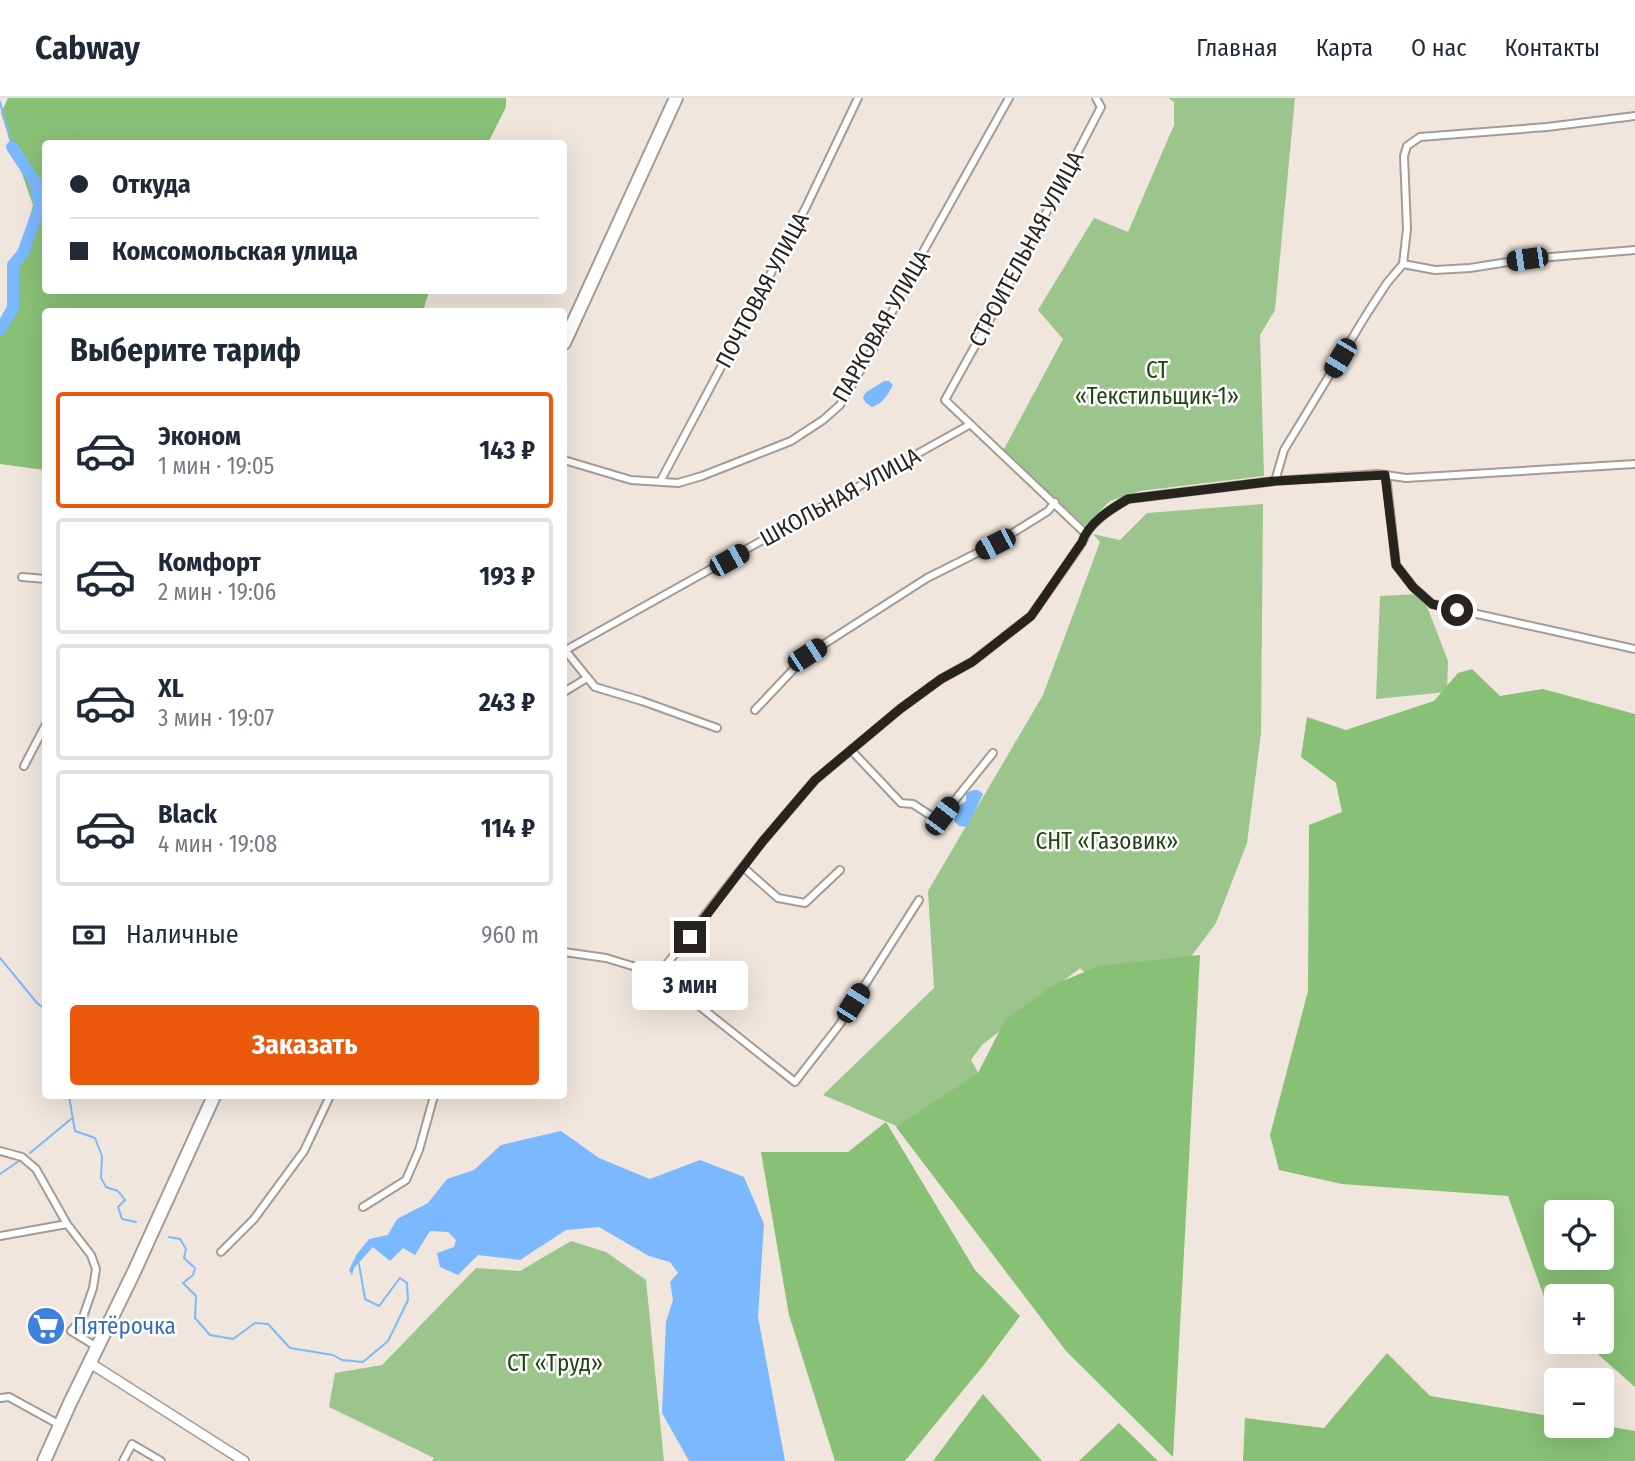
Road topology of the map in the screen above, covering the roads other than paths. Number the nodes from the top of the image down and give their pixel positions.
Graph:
1 (676, 98) edge
2 (858, 98) edge
3 (1009, 98) edge
4 (1096, 98) edge
5 (1635, 116) edge
6 (1635, 250) edge
7 (1403, 264) junction
8 (567, 336) edge
9 (969, 425) junction
10 (567, 461) edge
11 (1635, 464) edge
12 (1385, 475) junction
13 (661, 480) junction
14 (1275, 481) junction
15 (1055, 502) junction
16 (1085, 533) junction
17 (22, 577) dead end
18 (42, 579) edge
19 (567, 649) edge
20 (1635, 649) edge
21 (567, 655) edge
22 (587, 678) junction
23 (567, 690) edge
24 (755, 710) dead end
25 (717, 728) dead end
26 (42, 732) edge
27 (851, 750) junction
28 (993, 753) dead end
29 (24, 766) dead end
30 (744, 868) junction
31 (841, 870) dead end
32 (919, 900) dead end
33 (567, 952) edge
34 (659, 974) junction
35 (213, 1099) edge
36 (329, 1099) edge
37 (434, 1099) edge
38 (0, 1151) edge
39 (362, 1207) dead end
40 (67, 1224) junction
41 (0, 1236) edge
42 (221, 1252) dead end
43 (97, 1347) junction
44 (90, 1363) junction
45 (0, 1398) edge
46 (60, 1426) junction
47 (44, 1461) edge
48 (122, 1461) edge
49 (162, 1461) edge
50 (244, 1461) edge

1 - 8 highway
2 - 13 street, ПОЧТОВАЯ УЛИЦА
3 - 13 street, ПАРКОВАЯ УЛИЦА
4 - 9 street, СТРОИТЕЛЬНАЯ УЛИЦА
5 - 7 street
6 - 7 street
7 - 14 street
9 - 15 street
9 - 19 street, ШКОЛЬНАЯ УЛИЦА
10 - 13 street, ПАРКОВАЯ УЛИЦА
11 - 12 street
12 - 14 street
12 - 20 street
14 - 16 street
15 - 16 street
15 - 24 street
16 - 27 street
17 - 18 street
21 - 22 street
22 - 23 street
22 - 25 street
26 - 29 street
27 - 28 street
27 - 30 street
30 - 31 street
30 - 34 street
32 - 34 street
33 - 34 street
35 - 43 highway
36 - 42 street
37 - 39 street
38 - 40 street
40 - 41 street
40 - 43 street
43 - 44 highway
44 - 46 highway
44 - 50 main road
45 - 46 street
46 - 47 highway
48 - 49 street

